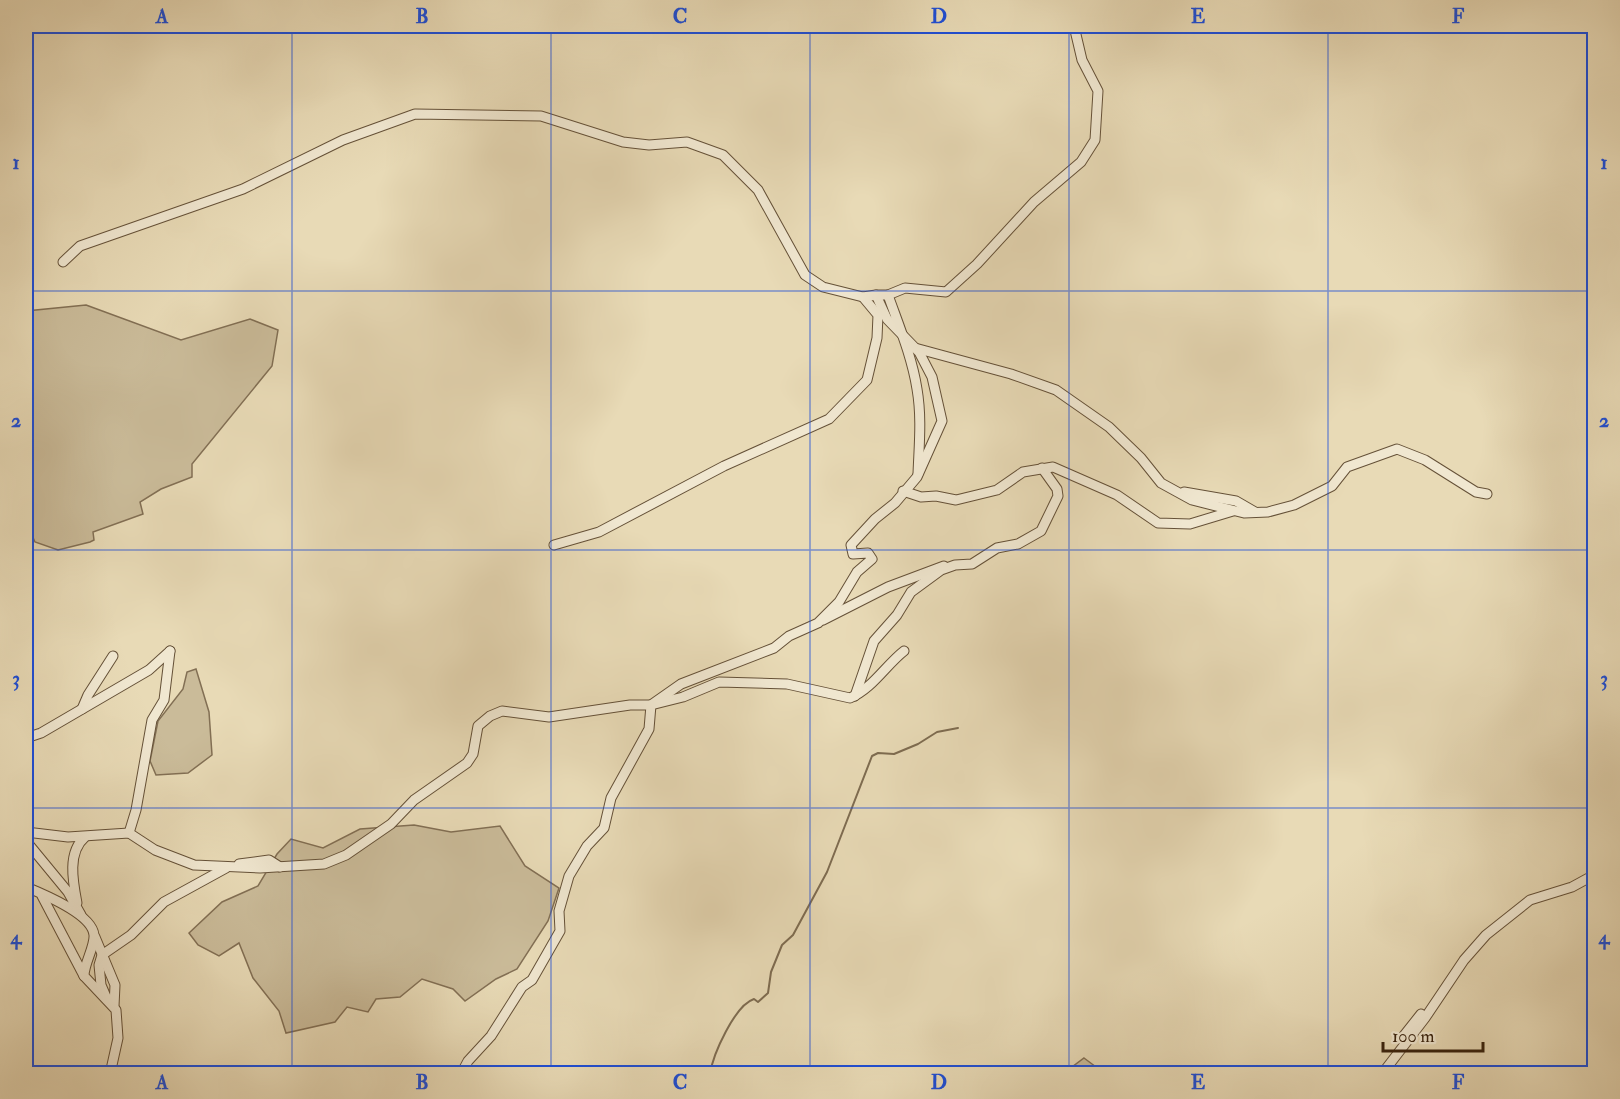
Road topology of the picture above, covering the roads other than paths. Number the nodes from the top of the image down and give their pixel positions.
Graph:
1 (1074, 26) edge
2 (63, 262) dead end
3 (876, 295) junction
4 (888, 295) junction
5 (863, 297) junction
6 (902, 334) junction
7 (915, 348) junction
8 (1042, 468) junction
9 (917, 477) junction
10 (903, 491) junction
11 (1182, 492) junction
12 (1487, 494) dead end
13 (1236, 511) junction
14 (1255, 512) junction
15 (554, 545) dead end
16 (955, 565) junction
17 (818, 623) junction
18 (904, 651) dead end
19 (113, 656) dead end
20 (855, 696) junction
21 (651, 705) junction
22 (82, 709) junction
23 (26, 738) edge
24 (26, 832) edge
25 (129, 833) junction
26 (55, 837) junction
27 (85, 837) junction
28 (27, 844) edge
29 (229, 867) junction
30 (1594, 875) edge
31 (26, 887) edge
32 (39, 892) junction
33 (77, 905) junction
34 (81, 915) junction
35 (94, 937) junction
36 (102, 955) junction
37 (84, 976) junction
38 (110, 1003) junction
39 (1391, 1060) junction
40 (110, 1074) edge
41 (461, 1074) edge
42 (1376, 1074) edge
43 (1382, 1074) edge

1 - 4 street
2 - 5 street
3 - 4 street
3 - 5 street
3 - 6 street
4 - 6 street
5 - 15 street
6 - 7 street
6 - 9 street
7 - 9 street
7 - 11 street
8 - 10 street
8 - 13 street
8 - 16 street
9 - 10 street
10 - 17 street
11 - 13 street
11 - 14 street
12 - 14 street
13 - 14 street
16 - 17 street
16 - 20 street
17 - 21 street
18 - 20 street
19 - 22 street
20 - 21 street
21 - 29 street
21 - 41 street
22 - 23 street
22 - 25 street
24 - 26 street
25 - 27 street
25 - 29 street
26 - 27 street
26 - 28 street
27 - 33 street
28 - 33 street
29 - 36 street
30 - 39 street
31 - 32 street
32 - 34 street
32 - 37 street
33 - 34 street
34 - 35 street
35 - 36 street
35 - 37 street
36 - 38 street
37 - 38 street
38 - 40 street
39 - 42 street
39 - 43 street

